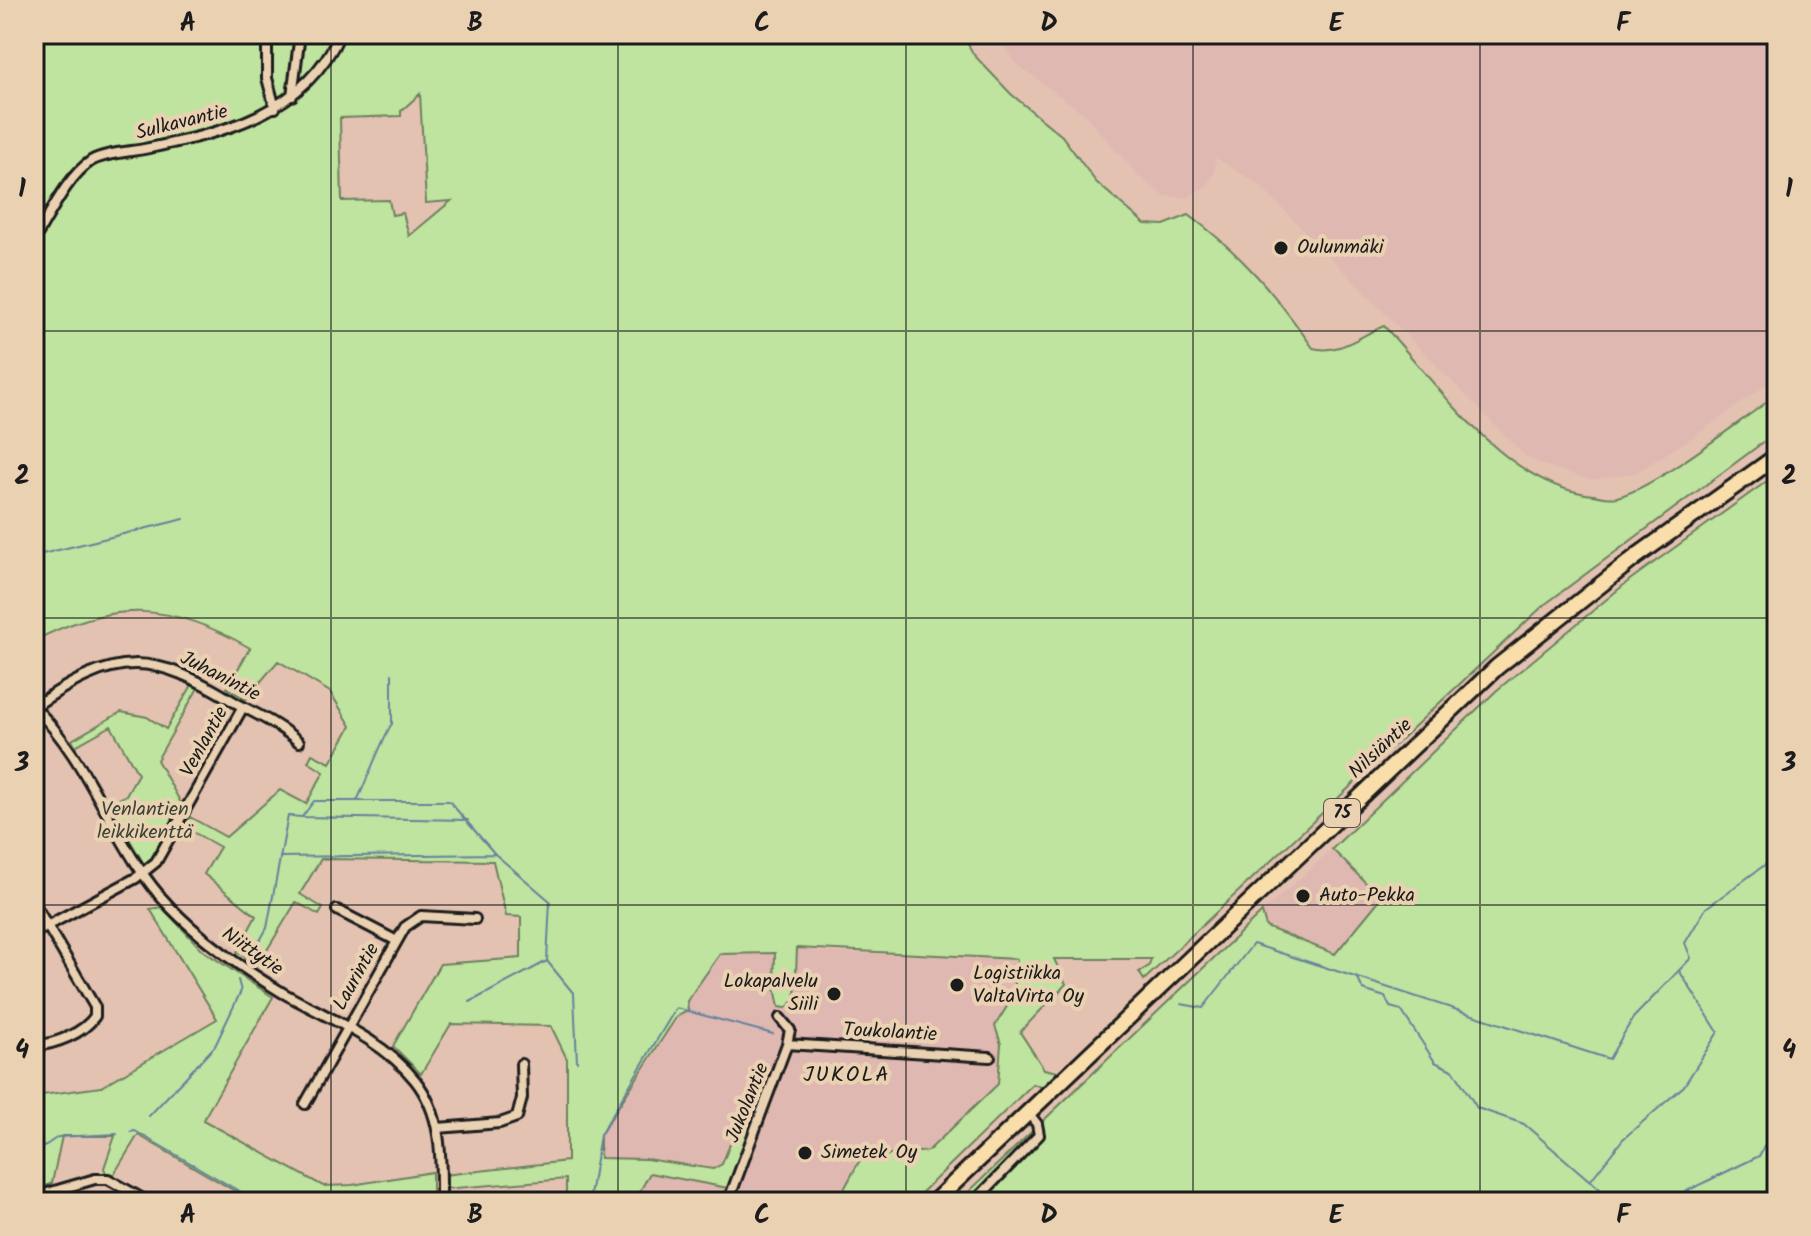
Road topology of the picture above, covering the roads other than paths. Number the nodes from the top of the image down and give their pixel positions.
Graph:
1 (267, 34) edge
2 (300, 34) edge
3 (340, 34) edge
4 (292, 97) junction
5 (275, 108) junction
6 (34, 240) edge
7 (1777, 456) edge
8 (34, 707) edge
9 (243, 707) junction
10 (299, 742) dead end
11 (144, 873) junction
12 (34, 903) edge
13 (337, 910) dead end
14 (475, 919) dead end
15 (47, 926) junction
16 (34, 933) edge
17 (395, 940) junction
18 (780, 1018) dead end
19 (347, 1028) junction
20 (787, 1044) junction
21 (34, 1046) edge
22 (990, 1057) dead end
23 (521, 1064) dead end
24 (305, 1104) dead end
25 (1027, 1111) junction
26 (438, 1128) junction
27 (34, 1197) edge
28 (148, 1202) edge
29 (441, 1202) edge
30 (728, 1202) edge
31 (934, 1202) edge
32 (974, 1202) edge

1 - 5 street
2 - 4 street
3 - 4 street, Sulkavantie
4 - 5 street, Sulkavantie
5 - 6 street, Sulkavantie
7 - 25 main road, Nilsiäntie / 75
8 - 9 street, Juhanintie
8 - 11 street, Niittytie
9 - 10 street, Juhanintie
9 - 11 street, Venlantie
11 - 15 street
11 - 19 street, Niittytie
12 - 15 street
13 - 17 street, Laurintie
14 - 17 street, Laurintie
15 - 16 street
15 - 21 street
17 - 19 street, Laurintie
18 - 20 street, Jukolantie
19 - 24 street, Laurintie
19 - 26 street, Niittytie
20 - 22 street, Toukolantie
20 - 30 street, Jukolantie
23 - 26 street
25 - 31 main road, Nilsiäntie / 75
25 - 32 street
26 - 29 street, Niittytie
27 - 28 street

